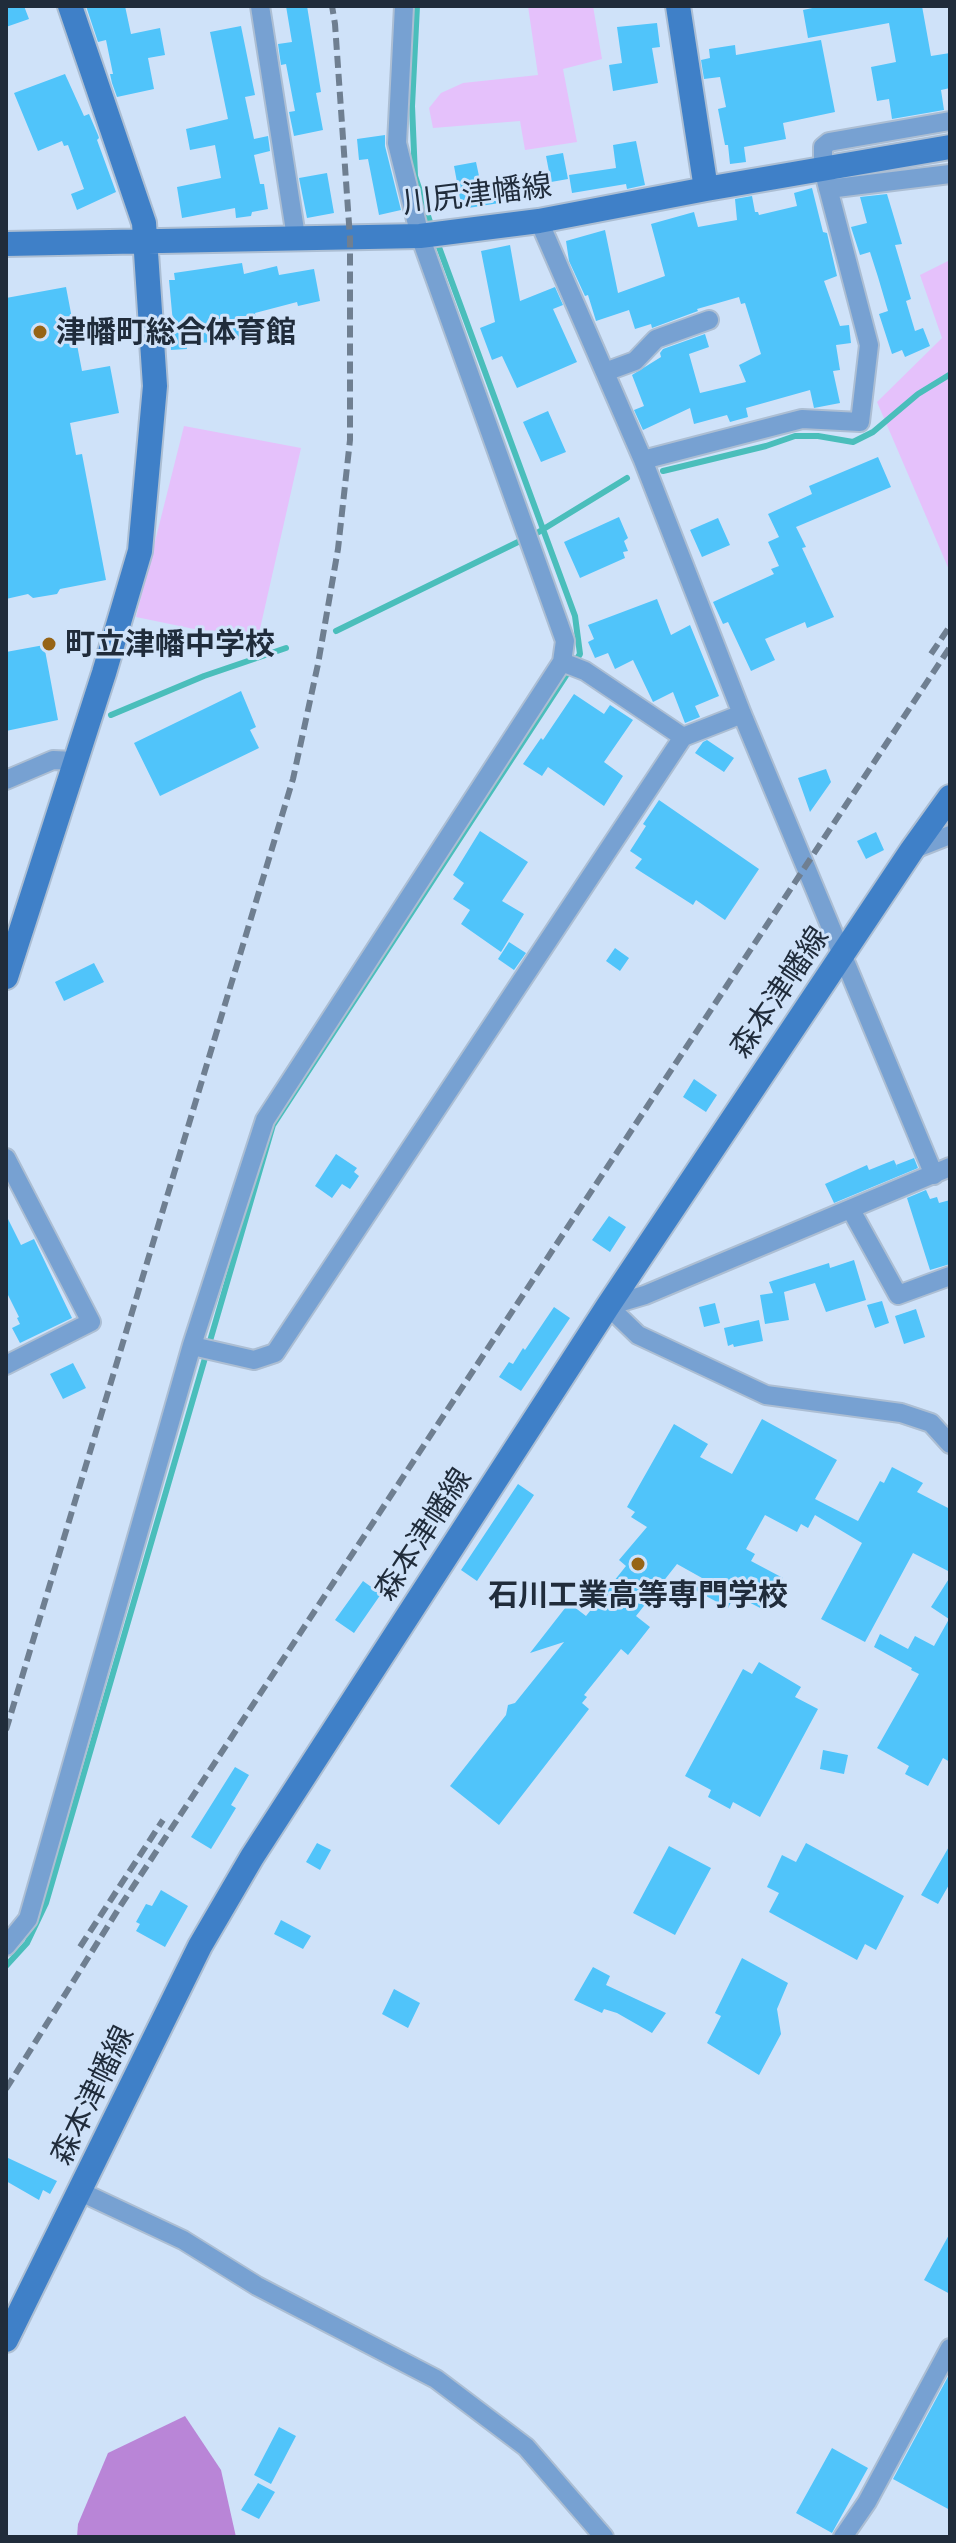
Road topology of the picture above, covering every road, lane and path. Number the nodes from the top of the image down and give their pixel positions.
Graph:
1 (70, 6) edge
2 (260, 6) edge
3 (404, 6) edge
4 (678, 6) edge
5 (950, 121) edge
6 (950, 147) edge
7 (950, 174) edge
8 (825, 179) junction
9 (706, 189) junction
10 (539, 221) junction
11 (432, 235) junction
12 (296, 237) junction
13 (147, 242) junction
14 (6, 244) edge
15 (709, 320) dead end
16 (605, 372) junction
17 (643, 460) junction
18 (564, 663) junction
19 (742, 714) junction
20 (683, 737) junction
21 (75, 761) junction
22 (6, 780) edge
23 (950, 797) edge
24 (950, 835) edge
25 (912, 850) junction
26 (843, 953) junction
27 (6, 977) edge
28 (6, 1158) edge
29 (942, 1171) edge
30 (851, 1210) junction
31 (950, 1276) edge
32 (608, 1306) junction
33 (197, 1347) dead end
34 (6, 1365) edge
35 (950, 1444) edge
36 (6, 1946) edge
37 (81, 2192) junction
38 (6, 2340) edge
39 (950, 2348) edge
40 (604, 2537) edge
41 (843, 2537) edge

1 - 13 main road
2 - 12 street
3 - 11 street
4 - 9 main road
5 - 8 street
6 - 8 main road, 川尻津幡線
7 - 8 street
8 - 9 main road, 川尻津幡線
8 - 17 street
9 - 10 main road, 川尻津幡線
10 - 11 main road, 川尻津幡線
10 - 16 street
11 - 12 main road, 川尻津幡線
11 - 18 street
12 - 13 main road, 川尻津幡線
13 - 14 main road, 川尻津幡線
13 - 21 main road
15 - 16 street
16 - 17 street
17 - 19 street
18 - 20 street
18 - 36 street
19 - 20 street
19 - 26 street
20 - 33 street
21 - 22 street
21 - 27 main road
23 - 25 main road, 森本津幡線
24 - 25 street
25 - 26 main road, 森本津幡線
26 - 29 street
26 - 32 main road, 森本津幡線
28 - 34 street
29 - 30 street
30 - 31 street
30 - 32 street
32 - 35 street
32 - 37 main road, 森本津幡線
37 - 38 main road, 森本津幡線
37 - 40 street
39 - 41 street

